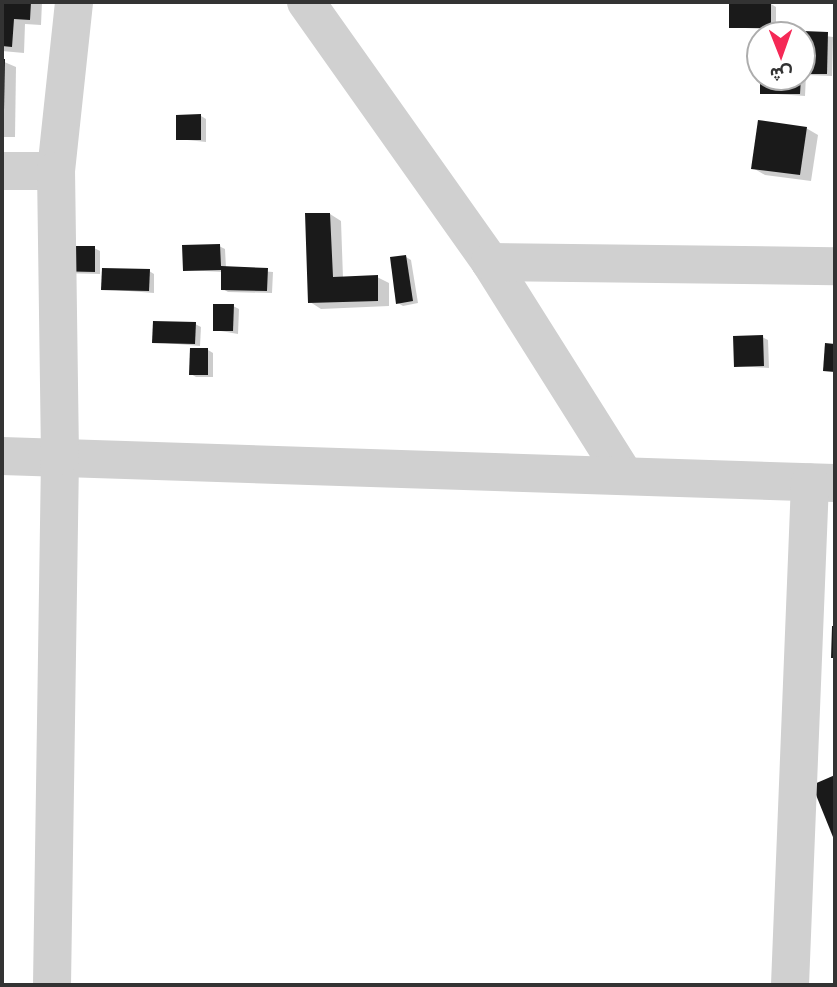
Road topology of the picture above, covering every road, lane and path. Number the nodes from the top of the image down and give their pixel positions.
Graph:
1 (74, 2) edge
2 (306, 2) edge
3 (2, 171) edge
4 (56, 171) junction
5 (490, 262) junction
6 (835, 266) edge
7 (2, 456) edge
8 (60, 456) junction
9 (623, 473) junction
10 (823, 483) edge
11 (52, 985) edge
12 (790, 985) edge

1 - 4 street
2 - 5 street
3 - 4 street
4 - 8 street
5 - 6 street
5 - 9 street
7 - 8 street
8 - 9 street
8 - 11 street
9 - 10 street
10 - 12 street

